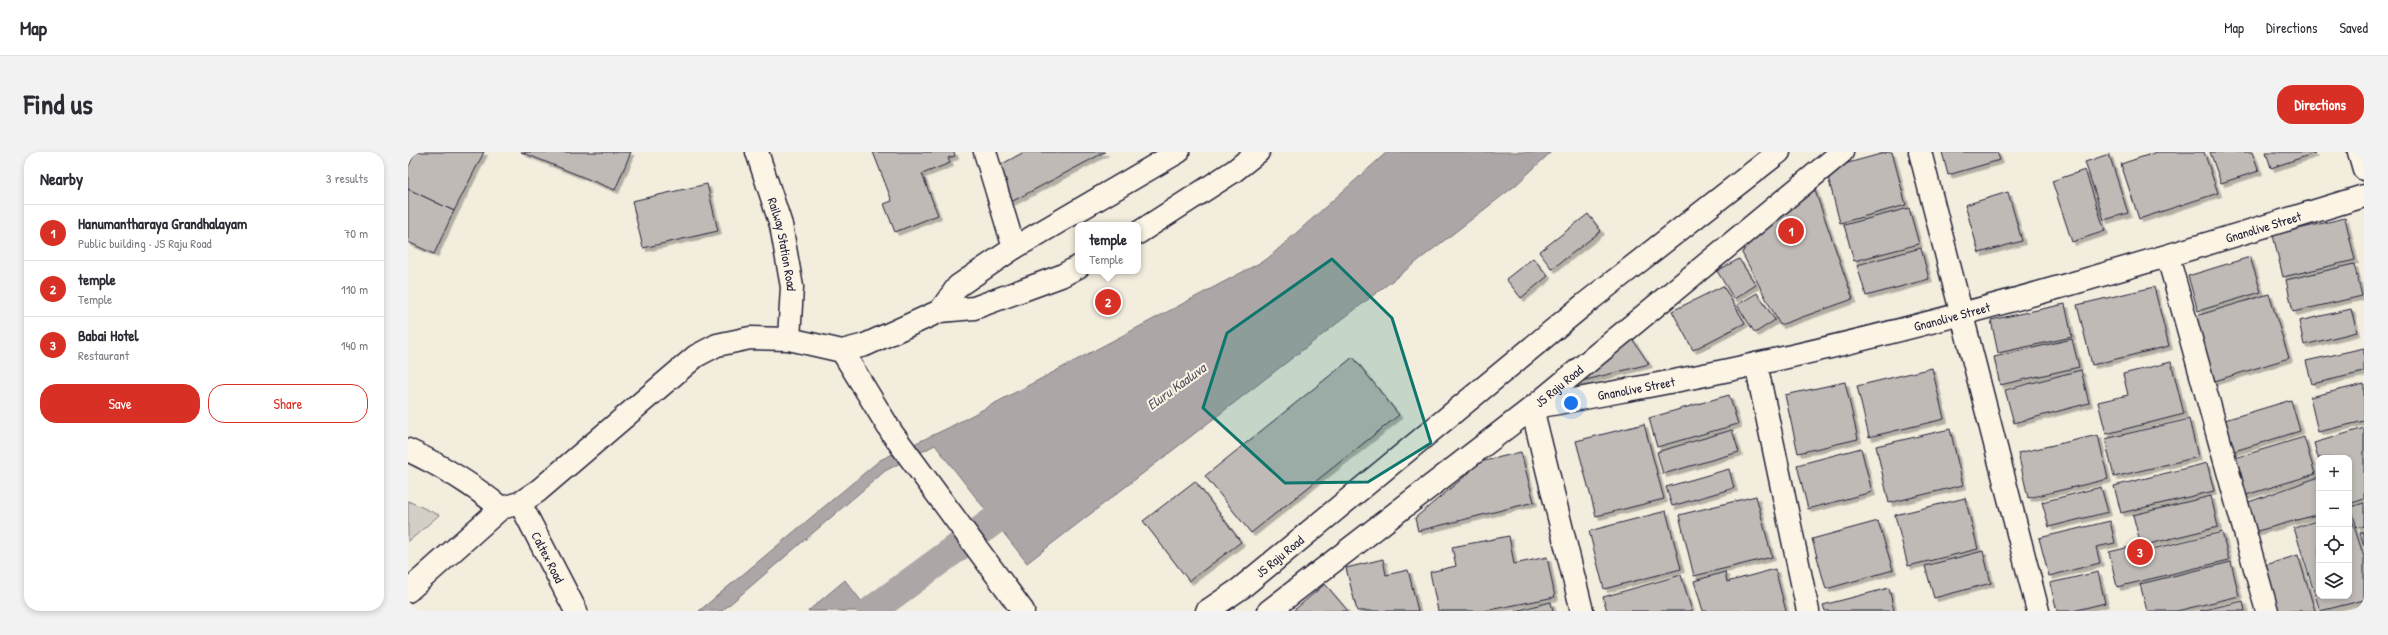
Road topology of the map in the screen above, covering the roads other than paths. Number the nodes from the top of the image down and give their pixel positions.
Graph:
1 (757, 152) edge
2 (985, 152) edge
3 (1178, 152) edge
4 (1258, 152) edge
5 (1779, 152) edge
6 (1842, 152) edge
7 (1920, 152) edge
8 (2359, 152) edge
9 (2364, 169) edge
10 (2364, 196) edge
11 (1141, 231) edge
12 (1014, 248) junction
13 (2168, 257) junction
14 (1075, 269) edge
15 (940, 311) junction
16 (1962, 314) junction
17 (789, 339) junction
18 (842, 351) junction
19 (1756, 364) junction
20 (1532, 408) junction
21 (408, 450) edge
22 (510, 505) junction
23 (408, 591) edge
24 (576, 611) edge
25 (1024, 611) edge
26 (1207, 611) edge
27 (1269, 611) edge
28 (1582, 611) edge
29 (1808, 611) edge
30 (2038, 611) edge
31 (2267, 611) edge

1 - 17 street, Railway Station Road
2 - 12 street
3 - 12 street
4 - 11 street
5 - 26 street, JS Raju Road
6 - 20 street, JS Raju Road
7 - 16 street
8 - 9 street
10 - 13 street, Gnanolive Street
12 - 15 street
13 - 16 street, Gnanolive Street
13 - 31 street
14 - 15 street
15 - 18 street
16 - 19 street, Gnanolive Street
16 - 30 street
17 - 18 street
17 - 22 street
18 - 25 street
19 - 20 street, Gnanolive Street
19 - 29 street
20 - 27 street, JS Raju Road
20 - 28 street
21 - 22 street
22 - 23 street
22 - 24 street, Caltex Road

